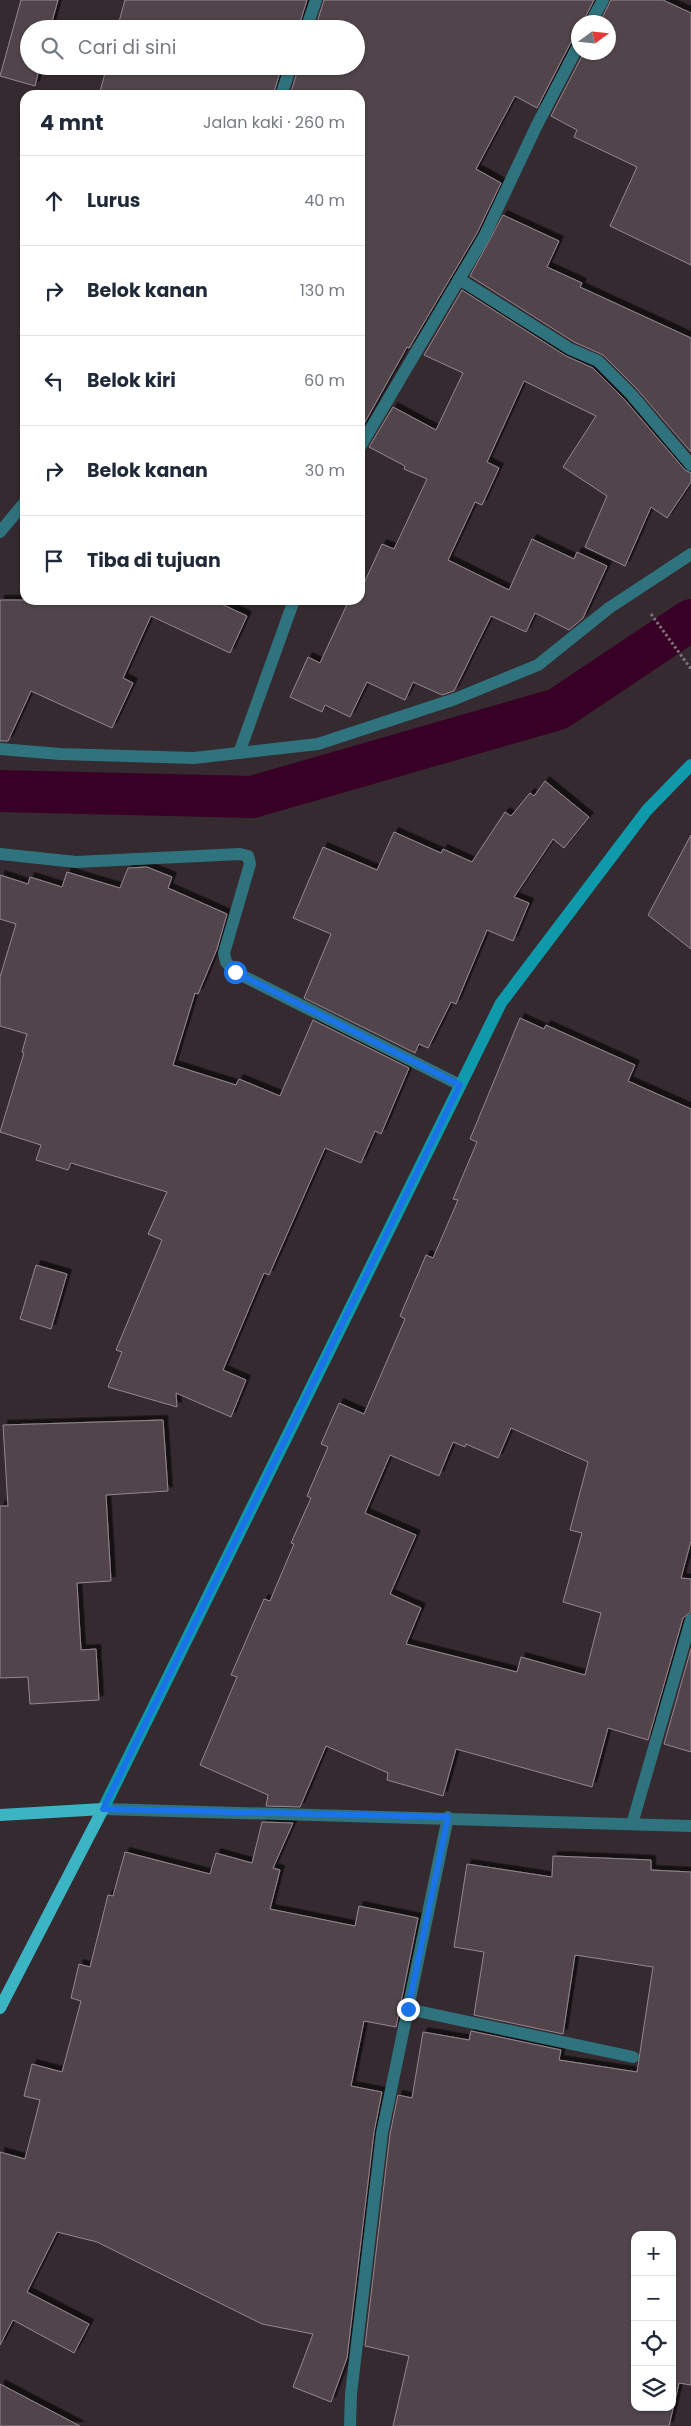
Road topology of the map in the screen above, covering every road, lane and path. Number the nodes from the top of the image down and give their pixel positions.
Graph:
1 (316, 0) edge
2 (603, 0) edge
3 (595, 15) edge
4 (309, 20) edge
5 (571, 60) edge
6 (289, 75) edge
7 (283, 90) edge
8 (459, 279) junction
9 (365, 439) edge
10 (691, 466) edge
11 (20, 508) edge
12 (0, 532) edge
13 (691, 554) edge
14 (292, 605) edge
15 (651, 613) dead end
16 (691, 669) edge
17 (0, 748) edge
18 (239, 752) junction
19 (691, 765) edge
20 (0, 854) edge
21 (460, 1085) junction
22 (691, 1620) edge
23 (103, 1809) junction
24 (0, 1815) edge
25 (448, 1817) junction
26 (632, 1824) junction
27 (691, 1826) edge
28 (0, 2008) edge
29 (408, 2009) junction
30 (633, 2057) dead end
31 (350, 2426) edge

1 - 4 street
2 - 3 street
5 - 8 street
6 - 7 street
8 - 9 street
8 - 10 street
11 - 12 street
13 - 18 street
14 - 18 street
15 - 16 path
17 - 18 street
19 - 21 main road
20 - 21 street
21 - 23 main road
22 - 26 street
23 - 24 main road
23 - 25 street
23 - 28 main road
25 - 26 street
25 - 29 street
26 - 27 street
29 - 30 street
29 - 31 street

